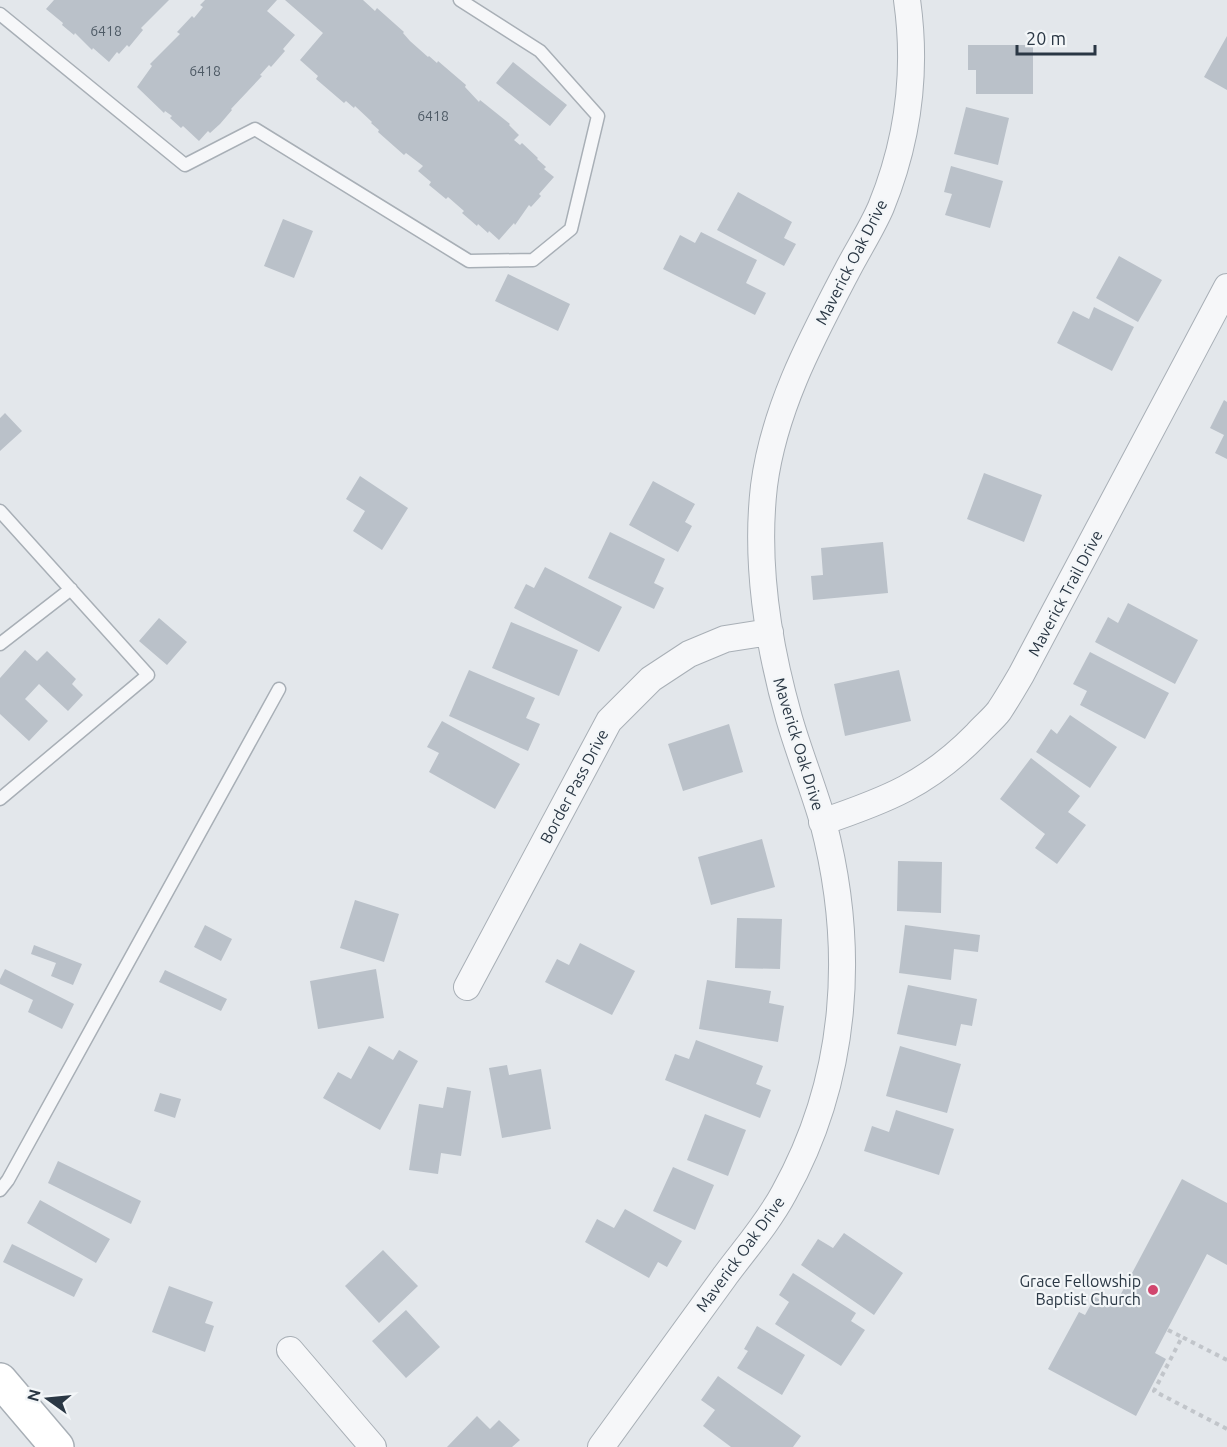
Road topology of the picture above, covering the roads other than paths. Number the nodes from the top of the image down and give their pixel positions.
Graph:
1 (460, 0) edge
2 (907, 0) edge
3 (0, 14) edge
4 (1227, 287) edge
5 (0, 511) edge
6 (71, 589) junction
7 (770, 632) junction
8 (0, 644) edge
9 (279, 689) dead end
10 (0, 799) edge
11 (822, 822) junction
12 (467, 987) dead end
13 (0, 1190) edge
14 (290, 1350) dead end
15 (0, 1380) edge
16 (57, 1447) edge
17 (373, 1447) edge
18 (601, 1447) edge

1 - 3 lane
2 - 7 street, Maverick Oak Drive
4 - 11 street, Maverick Trail Drive
5 - 6 lane
6 - 8 lane
6 - 10 lane
7 - 11 street, Maverick Oak Drive
7 - 12 street, Border Pass Drive
9 - 13 lane
11 - 18 street, Maverick Oak Drive
14 - 17 street
15 - 16 main road

